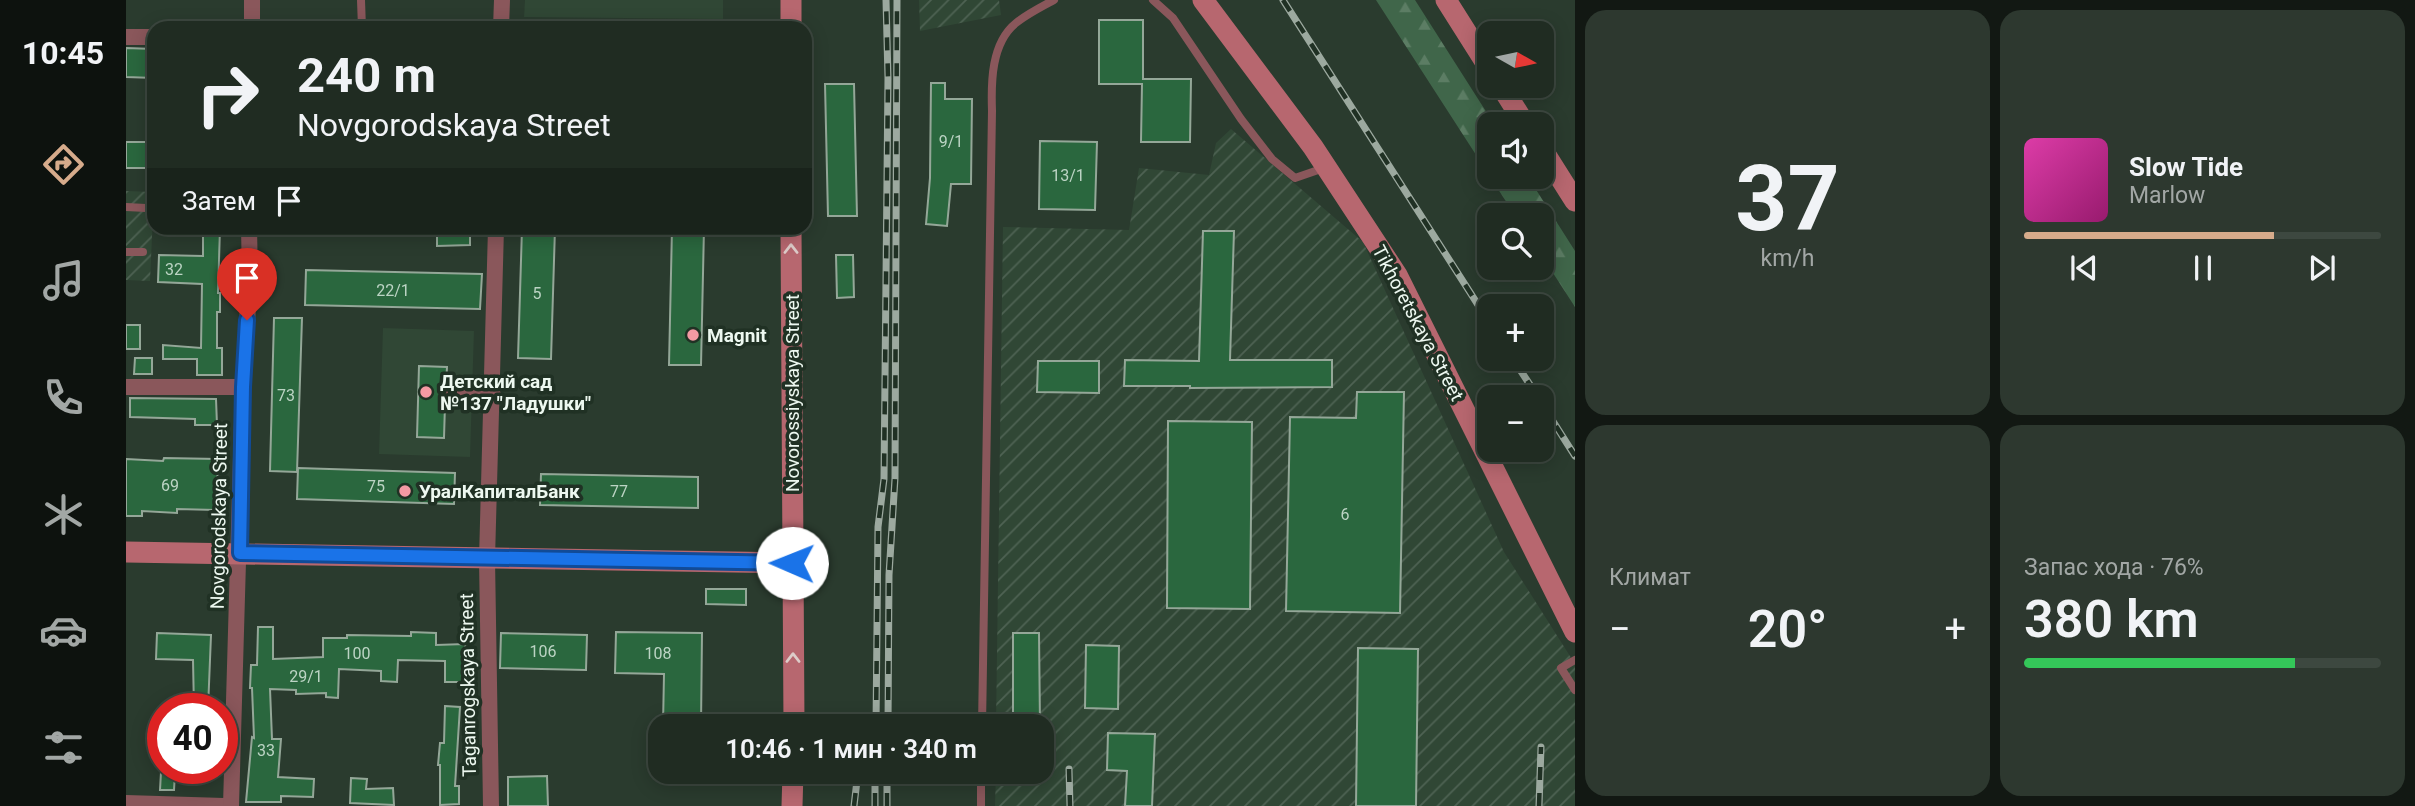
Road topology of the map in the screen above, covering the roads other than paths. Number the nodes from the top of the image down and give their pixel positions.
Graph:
1 (252, 0) edge
2 (360, 0) edge
3 (502, 0) edge
4 (791, 0) edge
5 (1054, 0) edge
6 (1153, 0) edge
7 (1203, 0) edge
8 (1446, 0) edge
9 (252, 21) edge
10 (362, 21) edge
11 (501, 21) edge
12 (791, 21) edge
13 (126, 37) edge
14 (147, 37) edge
15 (1477, 49) edge
16 (1326, 167) junction
17 (1554, 168) edge
18 (1575, 201) edge
19 (126, 207) edge
20 (146, 208) dead end
21 (248, 235) edge
22 (496, 235) edge
23 (791, 235) edge
24 (126, 252) edge
25 (143, 252) dead end
26 (126, 387) edge
27 (243, 387) junction
28 (451, 395) dead end
29 (493, 395) junction
30 (126, 552) edge
31 (240, 553) junction
32 (487, 559) junction
33 (792, 563) junction
34 (1575, 632) edge
35 (1575, 660) edge
36 (1575, 690) edge
37 (793, 714) edge
38 (982, 714) edge
39 (793, 784) edge
40 (981, 784) edge
41 (126, 803) edge
42 (223, 806) edge
43 (231, 806) edge
44 (491, 806) edge
45 (792, 806) edge
46 (981, 806) edge

1 - 9 street
2 - 10 lane
3 - 11 street
4 - 12 street
5 - 38 lane
6 - 16 lane
7 - 16 street, Tikhoretskaya Street
8 - 15 street
13 - 14 street
16 - 34 street, Tikhoretskaya Street
17 - 18 street
19 - 20 lane
21 - 27 street, Novgorodskaya Street
22 - 29 street, Taganrogskaya Street
33 -> 23 street, Novorossiyskaya Street
24 - 25 lane
26 - 27 street
27 - 31 street, Novgorodskaya Street
28 - 29 street
29 - 32 street, Taganrogskaya Street
30 - 31 street
31 - 32 street
31 - 43 street, Novgorodskaya Street
32 - 33 street
32 - 44 street, Taganrogskaya Street
37 -> 33 street, Novorossiyskaya Street
35 - 36 lane
39 - 45 street
40 - 46 lane
41 - 42 street

